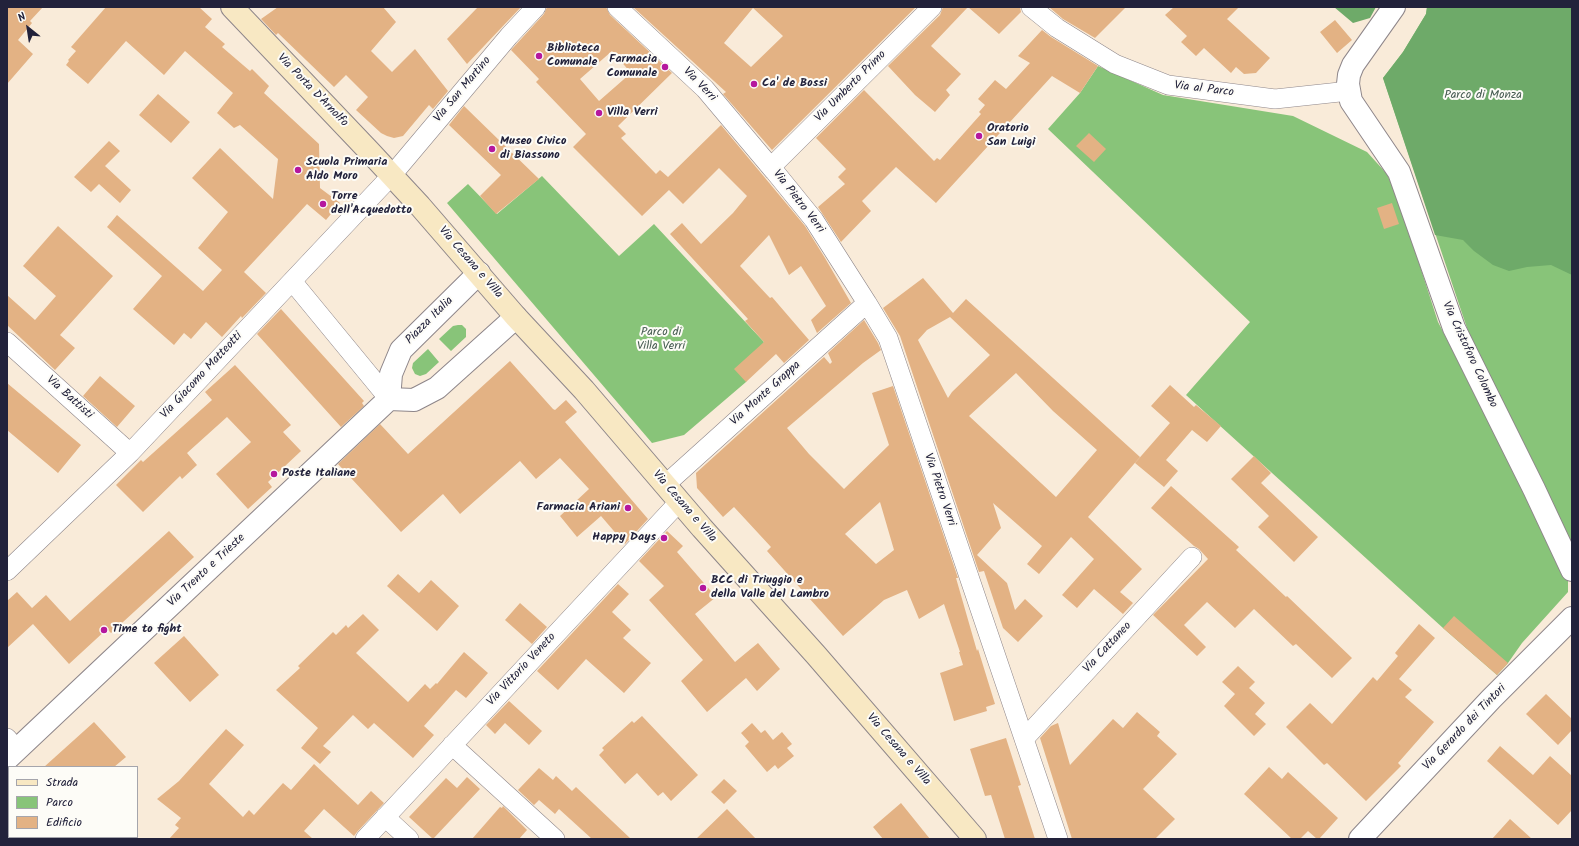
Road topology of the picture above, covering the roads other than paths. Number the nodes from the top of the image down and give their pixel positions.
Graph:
1 (232, 7) edge
2 (536, 7) edge
3 (617, 7) edge
4 (932, 7) edge
5 (1031, 7) edge
6 (1394, 7) edge
7 (1349, 92) junction
8 (772, 169) junction
9 (392, 175) junction
10 (479, 273) junction
11 (292, 281) junction
12 (867, 303) junction
13 (516, 316) junction
14 (7, 342) edge
15 (389, 399) junction
16 (130, 453) junction
17 (665, 485) junction
18 (679, 502) junction
19 (1192, 557) dead end
20 (1572, 570) edge
21 (7, 572) edge
22 (1572, 618) edge
23 (1024, 739) junction
24 (452, 745) junction
25 (10, 749) edge
26 (385, 817) junction
27 (365, 839) edge
28 (409, 839) edge
29 (555, 839) edge
30 (975, 839) edge
31 (1058, 839) edge
32 (1360, 839) edge

1 - 9 main road, Via Porta D'Arnolfo
2 - 9 street, Via San Martino
3 - 8 street, Via Verri
4 - 8 street, Via Umberto Primo
5 - 7 street, Via al Parco
6 - 7 street
7 - 20 street, Via Cristoforo Colombo
8 - 12 street, Via Pietro Verri
9 - 10 main road, Via Cesana e Villa
9 - 11 street, Via Giacomo Matteotti
10 - 13 main road, Via Cesana e Villa
10 - 15 street, Piazza Italia
11 - 15 street
11 - 16 street, Via Giacomo Matteotti
12 - 17 street, Via Monte Grappa
12 - 23 street, Via Pietro Verri
13 - 15 street
13 - 17 main road, Via Cesana e Villa
14 - 16 street, Via Battisti
15 - 25 street, Via Trento e Trieste
16 - 21 street, Via Giacomo Matteotti
17 - 18 main road, Via Cesana e Villa
18 - 24 street, Via Vittorio Veneto
18 - 30 main road, Via Cesana e Villa
19 - 23 street, Via Cattaneo
22 - 32 street, Via Gerardo dei Tintori
23 - 31 street, Via Pietro Verri
24 - 26 street, Via Vittorio Veneto
24 - 29 street
26 - 27 street, Via Vittorio Veneto
26 - 28 street

